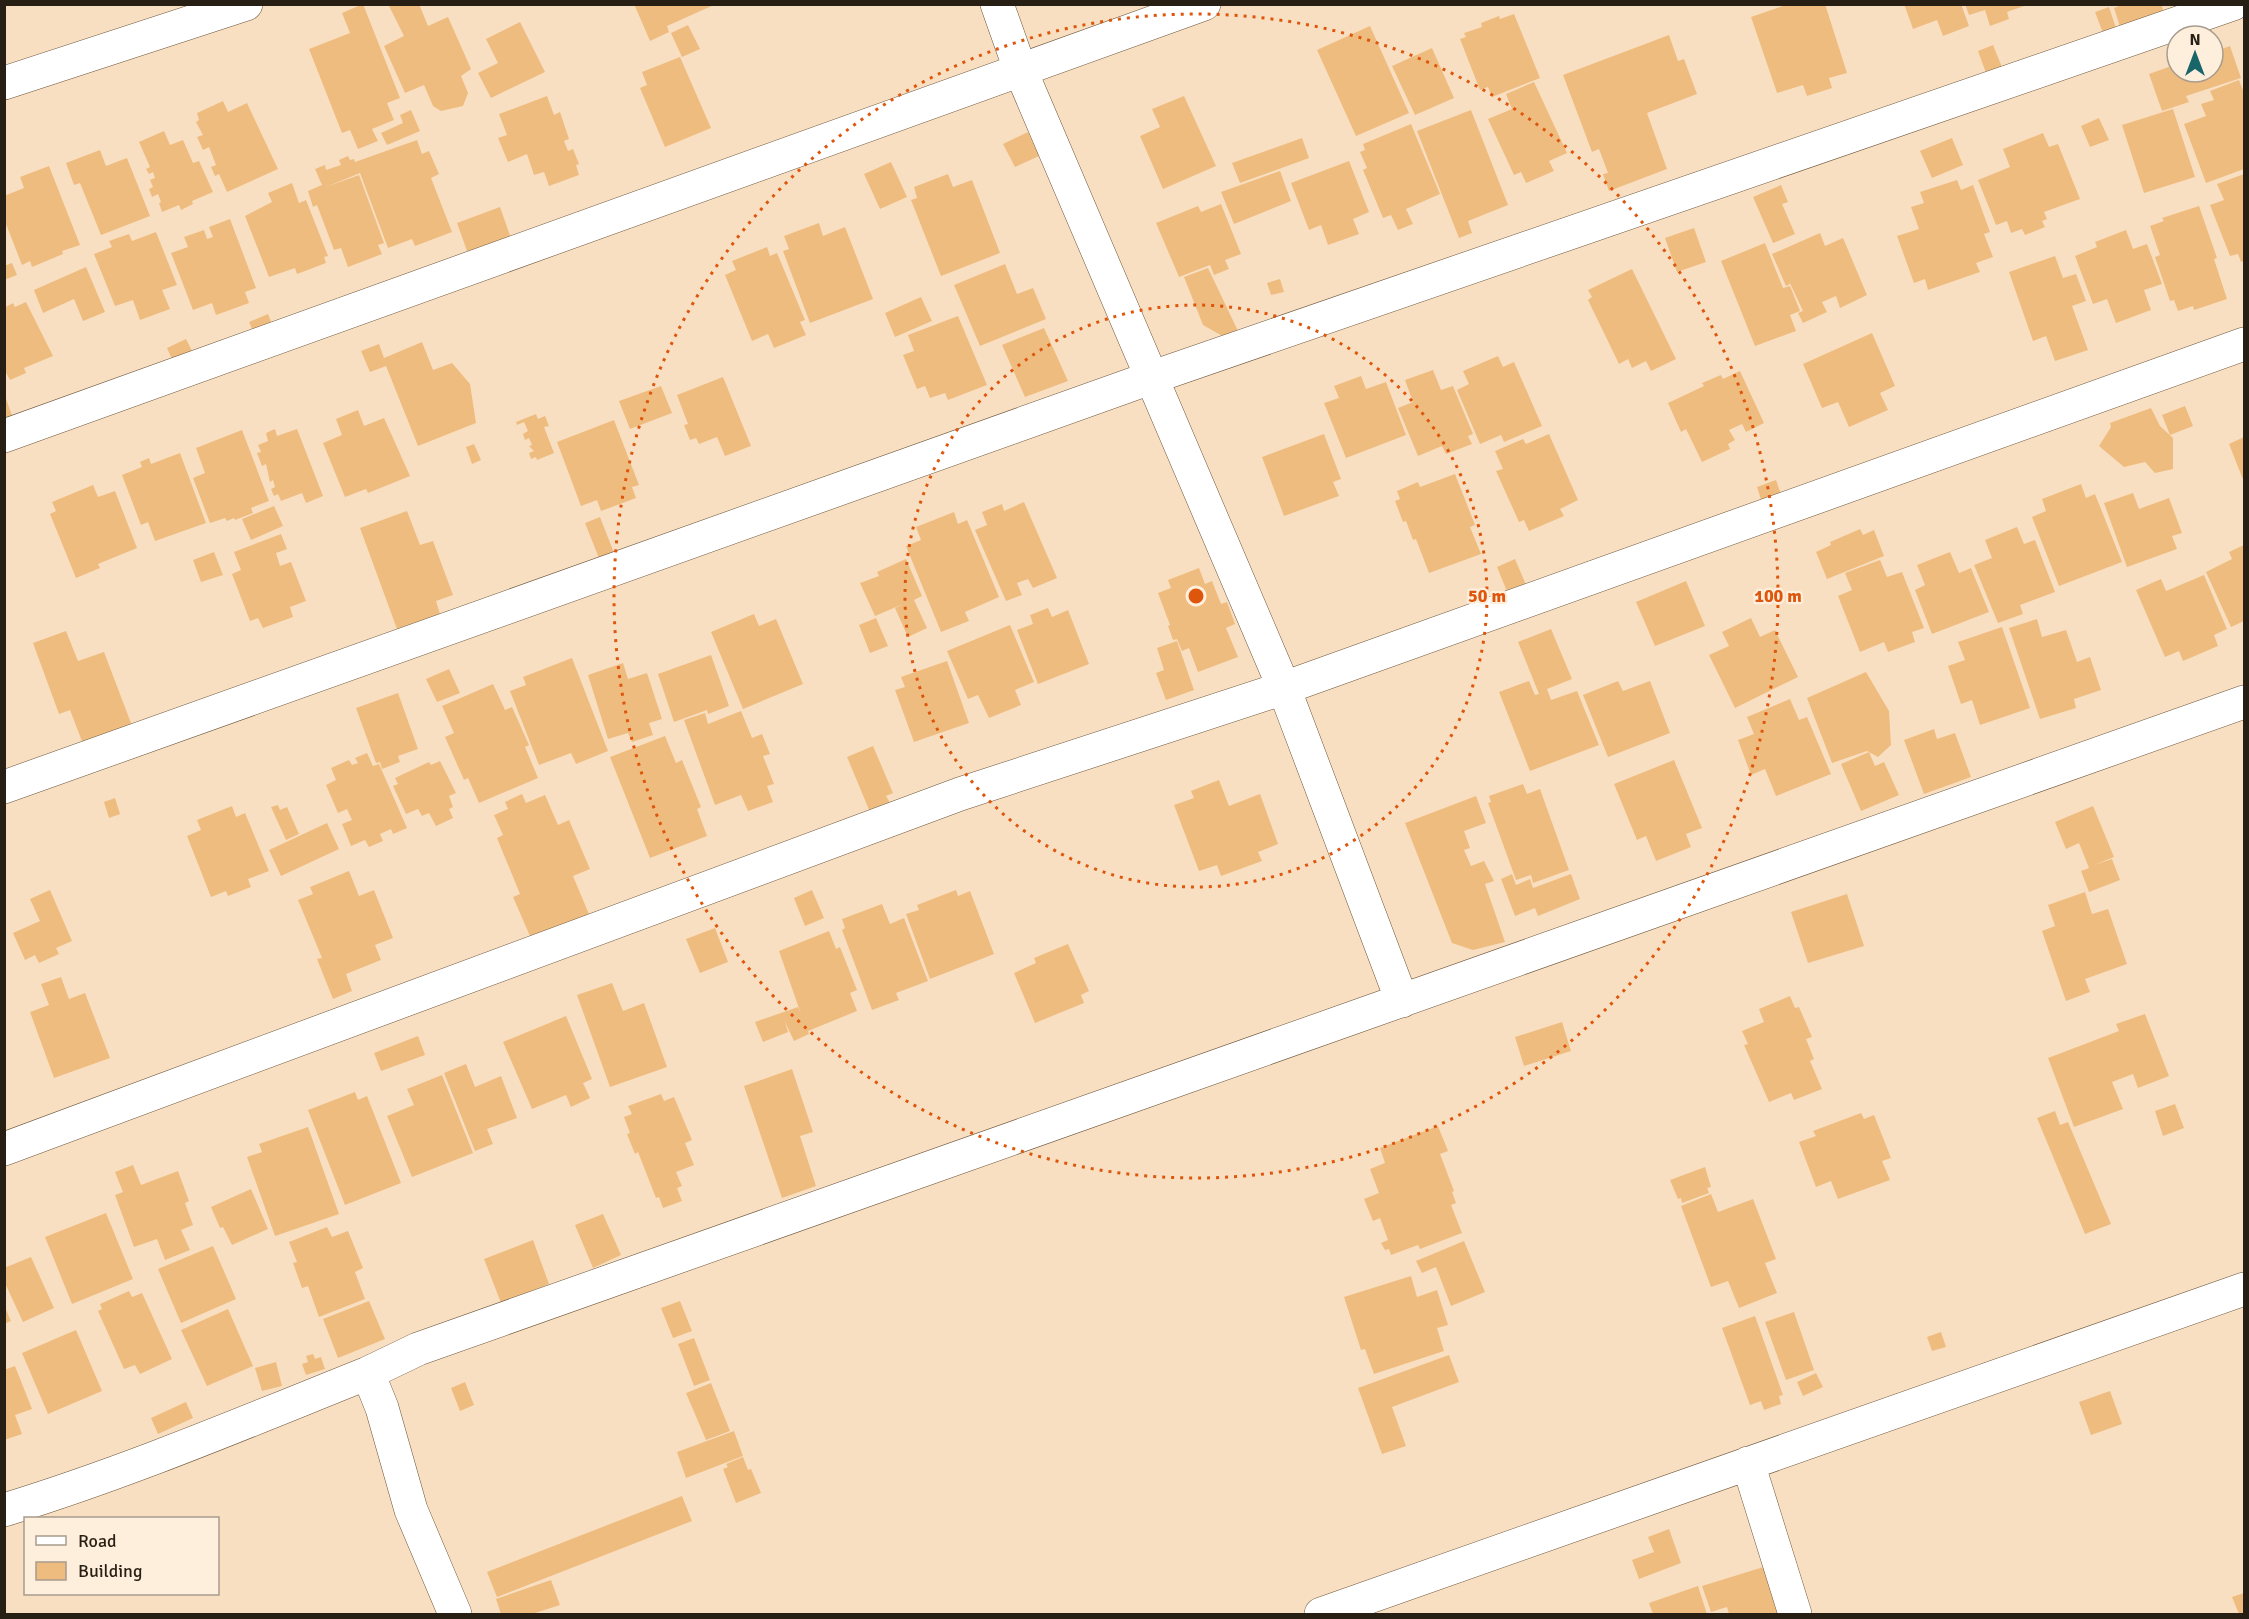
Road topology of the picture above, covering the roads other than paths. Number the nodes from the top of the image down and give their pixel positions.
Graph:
1 (246, 4) edge
2 (998, 4) edge
3 (1204, 4) edge
4 (2233, 4) edge
5 (1020, 69) junction
6 (4, 83) edge
7 (2244, 344) edge
8 (1153, 377) junction
9 (4, 436) edge
10 (1284, 688) junction
11 (2244, 702) edge
12 (4, 787) edge
13 (1402, 1000) junction
14 (4, 1149) edge
15 (2244, 1288) edge
16 (368, 1373) junction
17 (1748, 1463) junction
18 (4, 1510) edge
19 (454, 1614) edge
20 (1321, 1614) edge
21 (1795, 1614) edge

1 - 6 street
2 - 5 street
3 - 5 street
4 - 8 street
5 - 8 street
5 - 9 street
7 - 10 street
8 - 10 street
8 - 12 street
10 - 13 street
10 - 14 street
11 - 13 street
13 - 16 street
15 - 17 street
16 - 18 street
16 - 19 street
17 - 20 street
17 - 21 street

